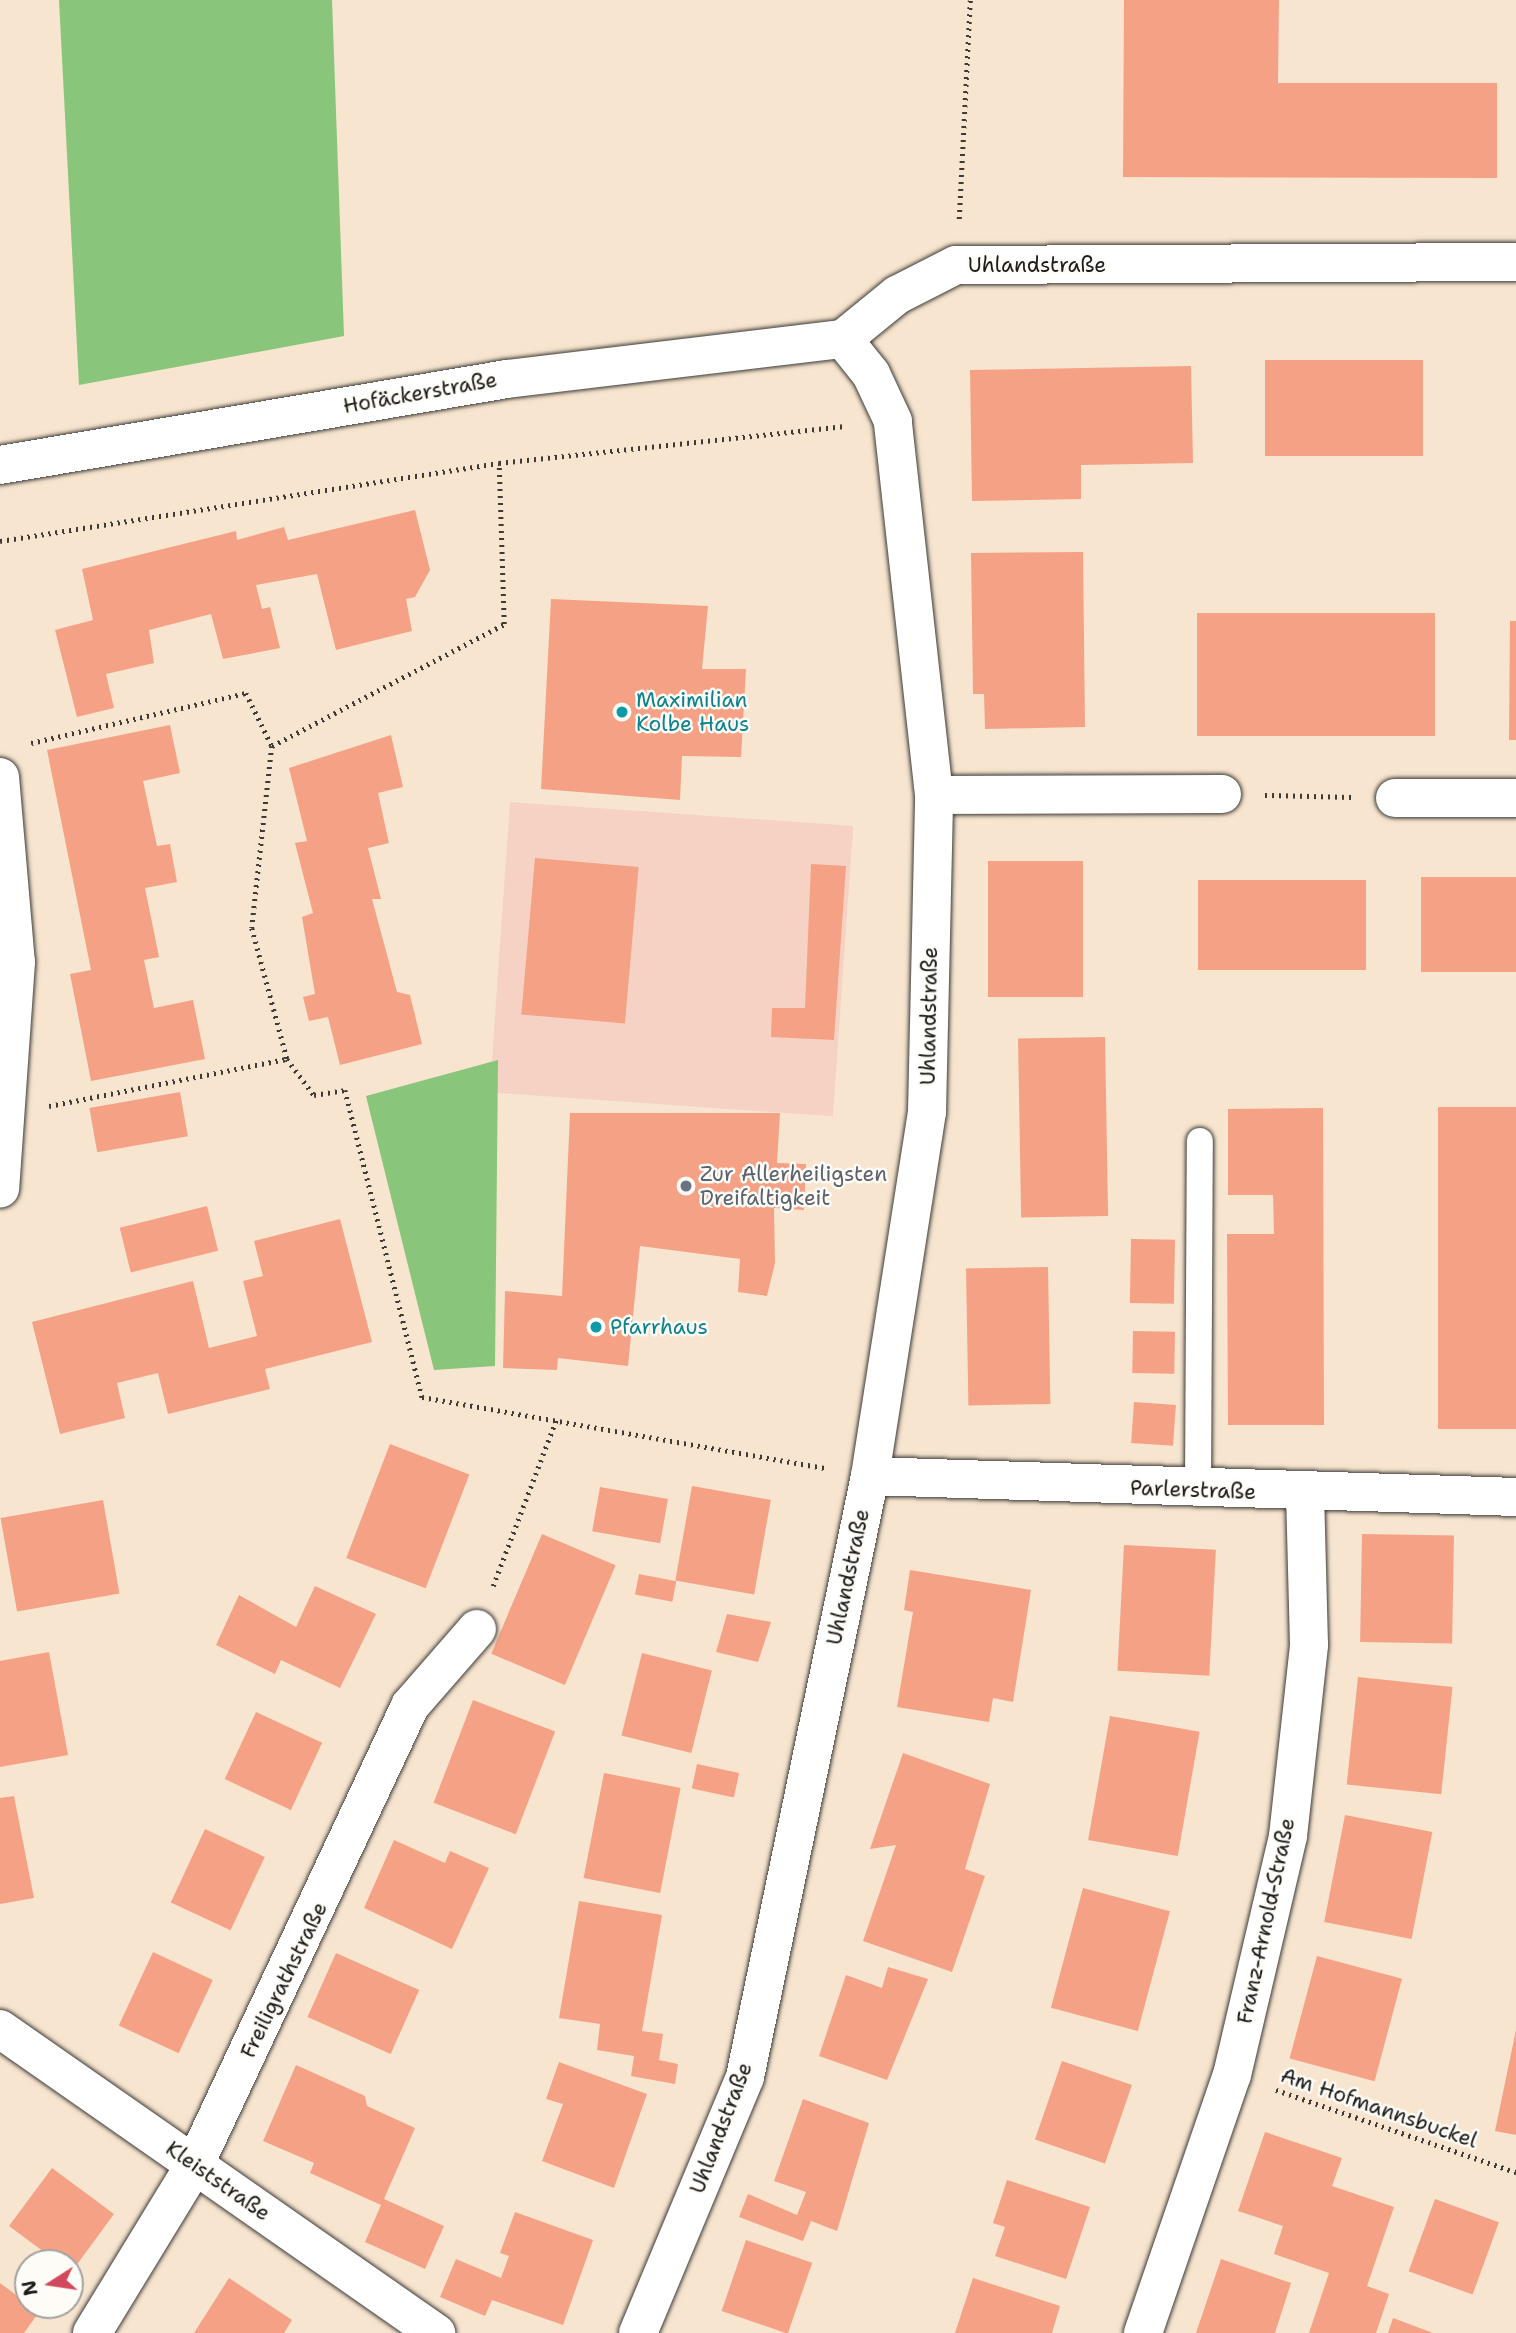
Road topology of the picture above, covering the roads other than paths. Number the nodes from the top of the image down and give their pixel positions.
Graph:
1 (1516, 262) edge
2 (844, 339) junction
3 (0, 464) edge
4 (0, 777) edge
5 (1223, 794) road end
6 (934, 795) junction
7 (1395, 798) road end
8 (1516, 799) edge
9 (1200, 1140) dead end
10 (0, 1188) edge
11 (870, 1476) junction
12 (1198, 1490) junction
13 (1305, 1494) junction
14 (1516, 1497) edge
15 (477, 1629) road end
16 (0, 2029) edge
17 (195, 2164) junction
18 (92, 2333) edge
19 (436, 2333) edge
20 (638, 2333) edge
21 (1143, 2333) edge

1 - 2 street, Uhlandstraße
2 - 3 street, Hofäckerstraße
2 - 6 street, Uhlandstraße
4 - 10 street
5 - 6 street
6 - 11 street, Uhlandstraße
7 - 8 street
9 - 12 lane
11 - 12 street, Parlerstraße
11 - 20 street, Uhlandstraße
12 - 13 street, Parlerstraße
13 - 14 street, Parlerstraße
13 - 21 street, Franz-Arnold-Straße
15 - 17 street, Freiligrathstraße
16 - 17 street, Kleiststraße
17 - 18 street, Freiligrathstraße
17 - 19 street, Kleiststraße

